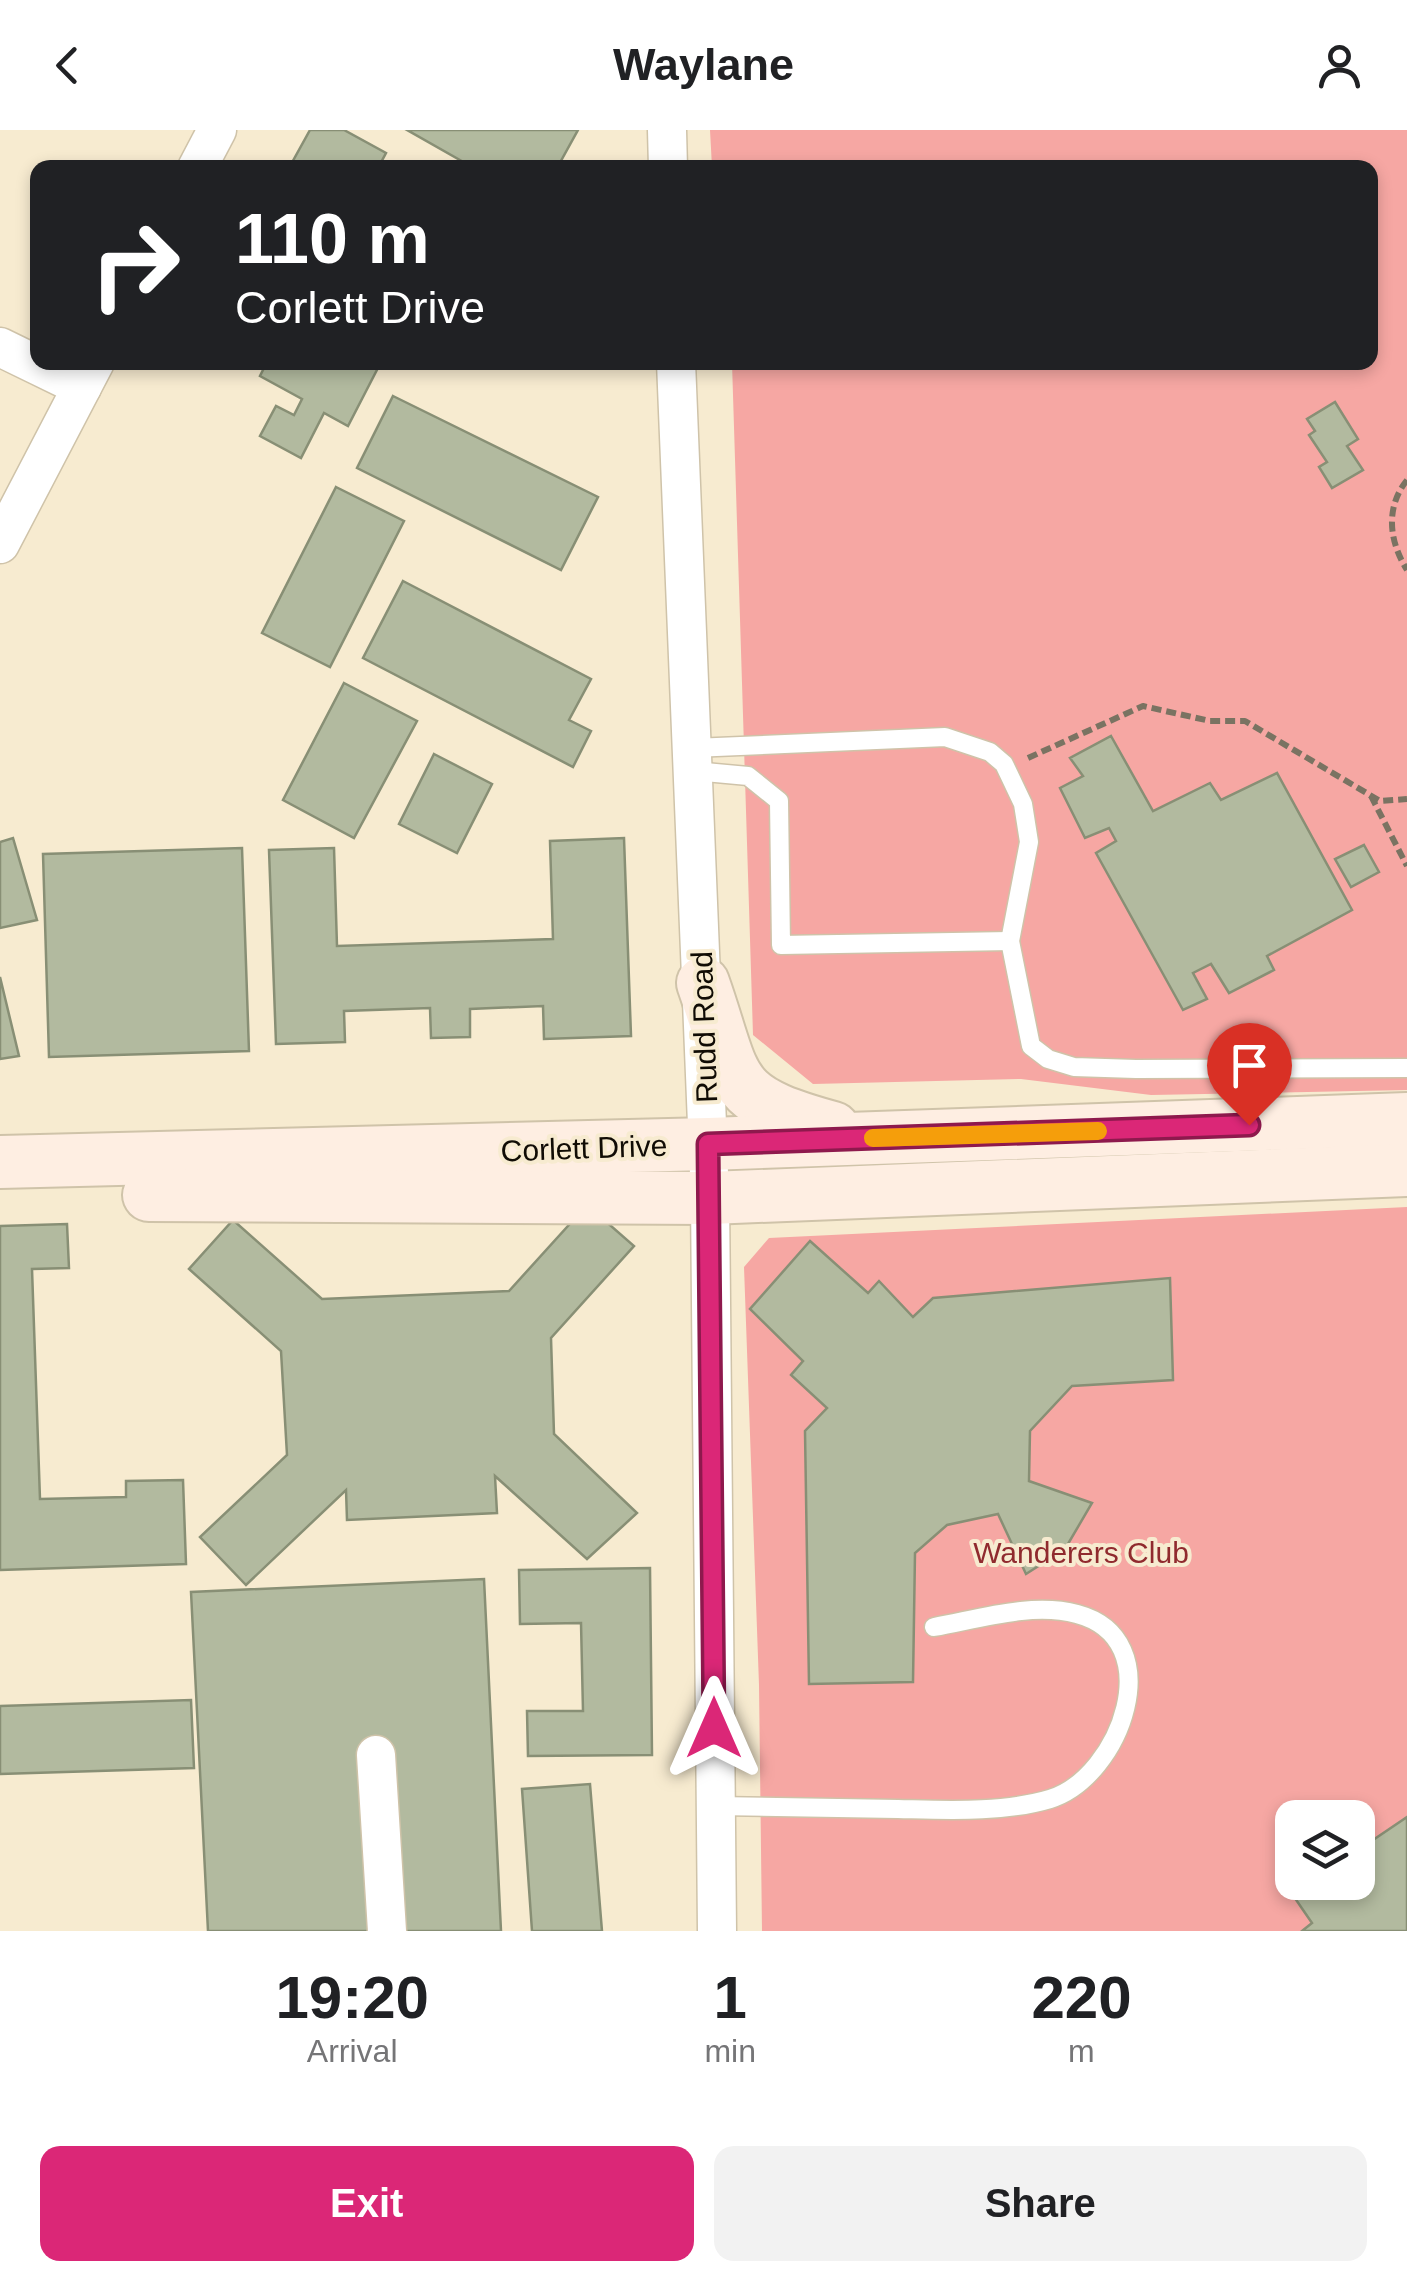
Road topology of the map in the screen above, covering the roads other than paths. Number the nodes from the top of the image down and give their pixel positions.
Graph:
1 (217, 130) edge
2 (667, 130) edge
3 (201, 160) edge
4 (668, 160) edge
5 (0, 346) edge
6 (30, 356) edge
7 (676, 370) edge
8 (88, 375) edge
9 (0, 544) edge
10 (693, 759) junction
11 (1010, 942) junction
12 (703, 983) junction
13 (1407, 1068) edge
14 (1407, 1120) edge
15 (894, 1138) junction
16 (708, 1144) junction
17 (0, 1162) edge
18 (1407, 1170) edge
19 (0, 1196) edge
20 (710, 1198) junction
21 (934, 1627) dead end
22 (376, 1755) dead end
23 (715, 1806) junction
24 (387, 1931) edge
25 (717, 1931) edge

1 - 3 street
2 - 4 street
5 - 6 street
7 - 10 street, Rudd Road
8 - 9 street
10 - 11 lane
10 - 11 lane
10 - 12 street, Rudd Road
11 - 13 lane
12 - 15 main road
12 - 16 street, Rudd Road
14 - 15 main road, Corlett Drive
15 - 16 main road, Corlett Drive
16 - 17 main road, Corlett Drive
16 - 20 street, Rudd Road
18 - 20 main road, Corlett Drive
19 - 20 main road, Corlett Drive
20 - 23 street, Rudd Road
21 - 23 lane
22 - 24 street
23 - 25 street, Rudd Road

